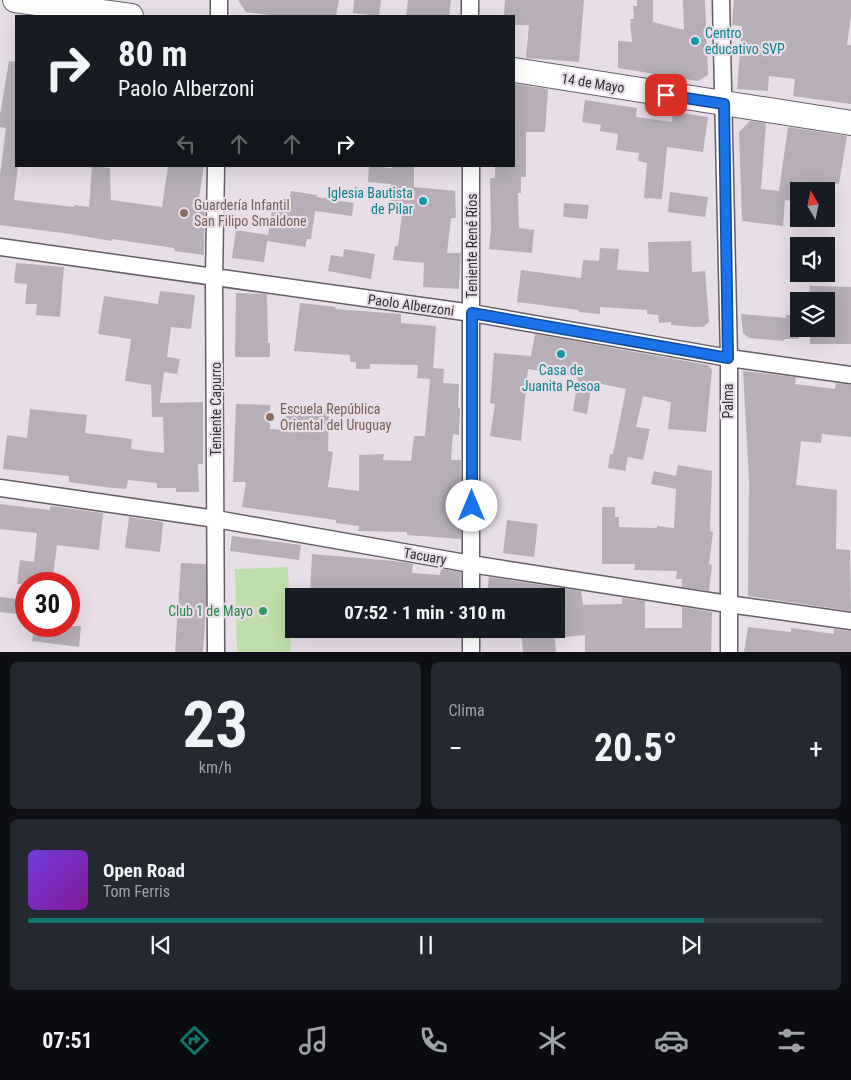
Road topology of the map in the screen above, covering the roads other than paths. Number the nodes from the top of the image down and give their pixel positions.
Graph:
1 (15, 0) edge
2 (219, 0) edge
3 (470, 0) edge
4 (721, 0) edge
5 (124, 15) edge
6 (219, 15) edge
7 (470, 15) edge
8 (515, 70) edge
9 (724, 104) junction
10 (851, 123) edge
11 (216, 167) edge
12 (471, 167) edge
13 (0, 247) edge
14 (214, 278) junction
15 (472, 313) junction
16 (728, 358) junction
17 (851, 375) edge
18 (0, 488) edge
19 (216, 519) junction
20 (471, 564) junction
21 (471, 588) edge
22 (728, 604) junction
23 (851, 621) edge
24 (472, 638) edge
25 (216, 652) edge
26 (472, 652) edge
27 (728, 652) edge

1 - 5 main road
2 - 6 street
3 - 7 street
4 - 9 street, Palma
8 - 9 main road, 14 de Mayo
9 - 10 main road, 14 de Mayo
9 - 16 street, Palma
11 - 14 street, Teniente Capurro
12 - 15 street, Teniente René Ríos
13 - 14 street, Paolo Alberzoni
14 - 15 street, Paolo Alberzoni
14 - 19 street, Teniente Capurro
15 - 16 street, Paolo Alberzoni
15 - 20 street, Teniente René Ríos
16 - 17 street, Paolo Alberzoni
16 - 22 street, Palma
18 - 19 street, Tacuary
19 - 20 street, Tacuary
19 - 25 street, Teniente Capurro
20 - 21 street, Teniente René Ríos
20 - 22 street, Tacuary
22 - 23 street, Tacuary
22 - 27 street, Palma
24 - 26 street

